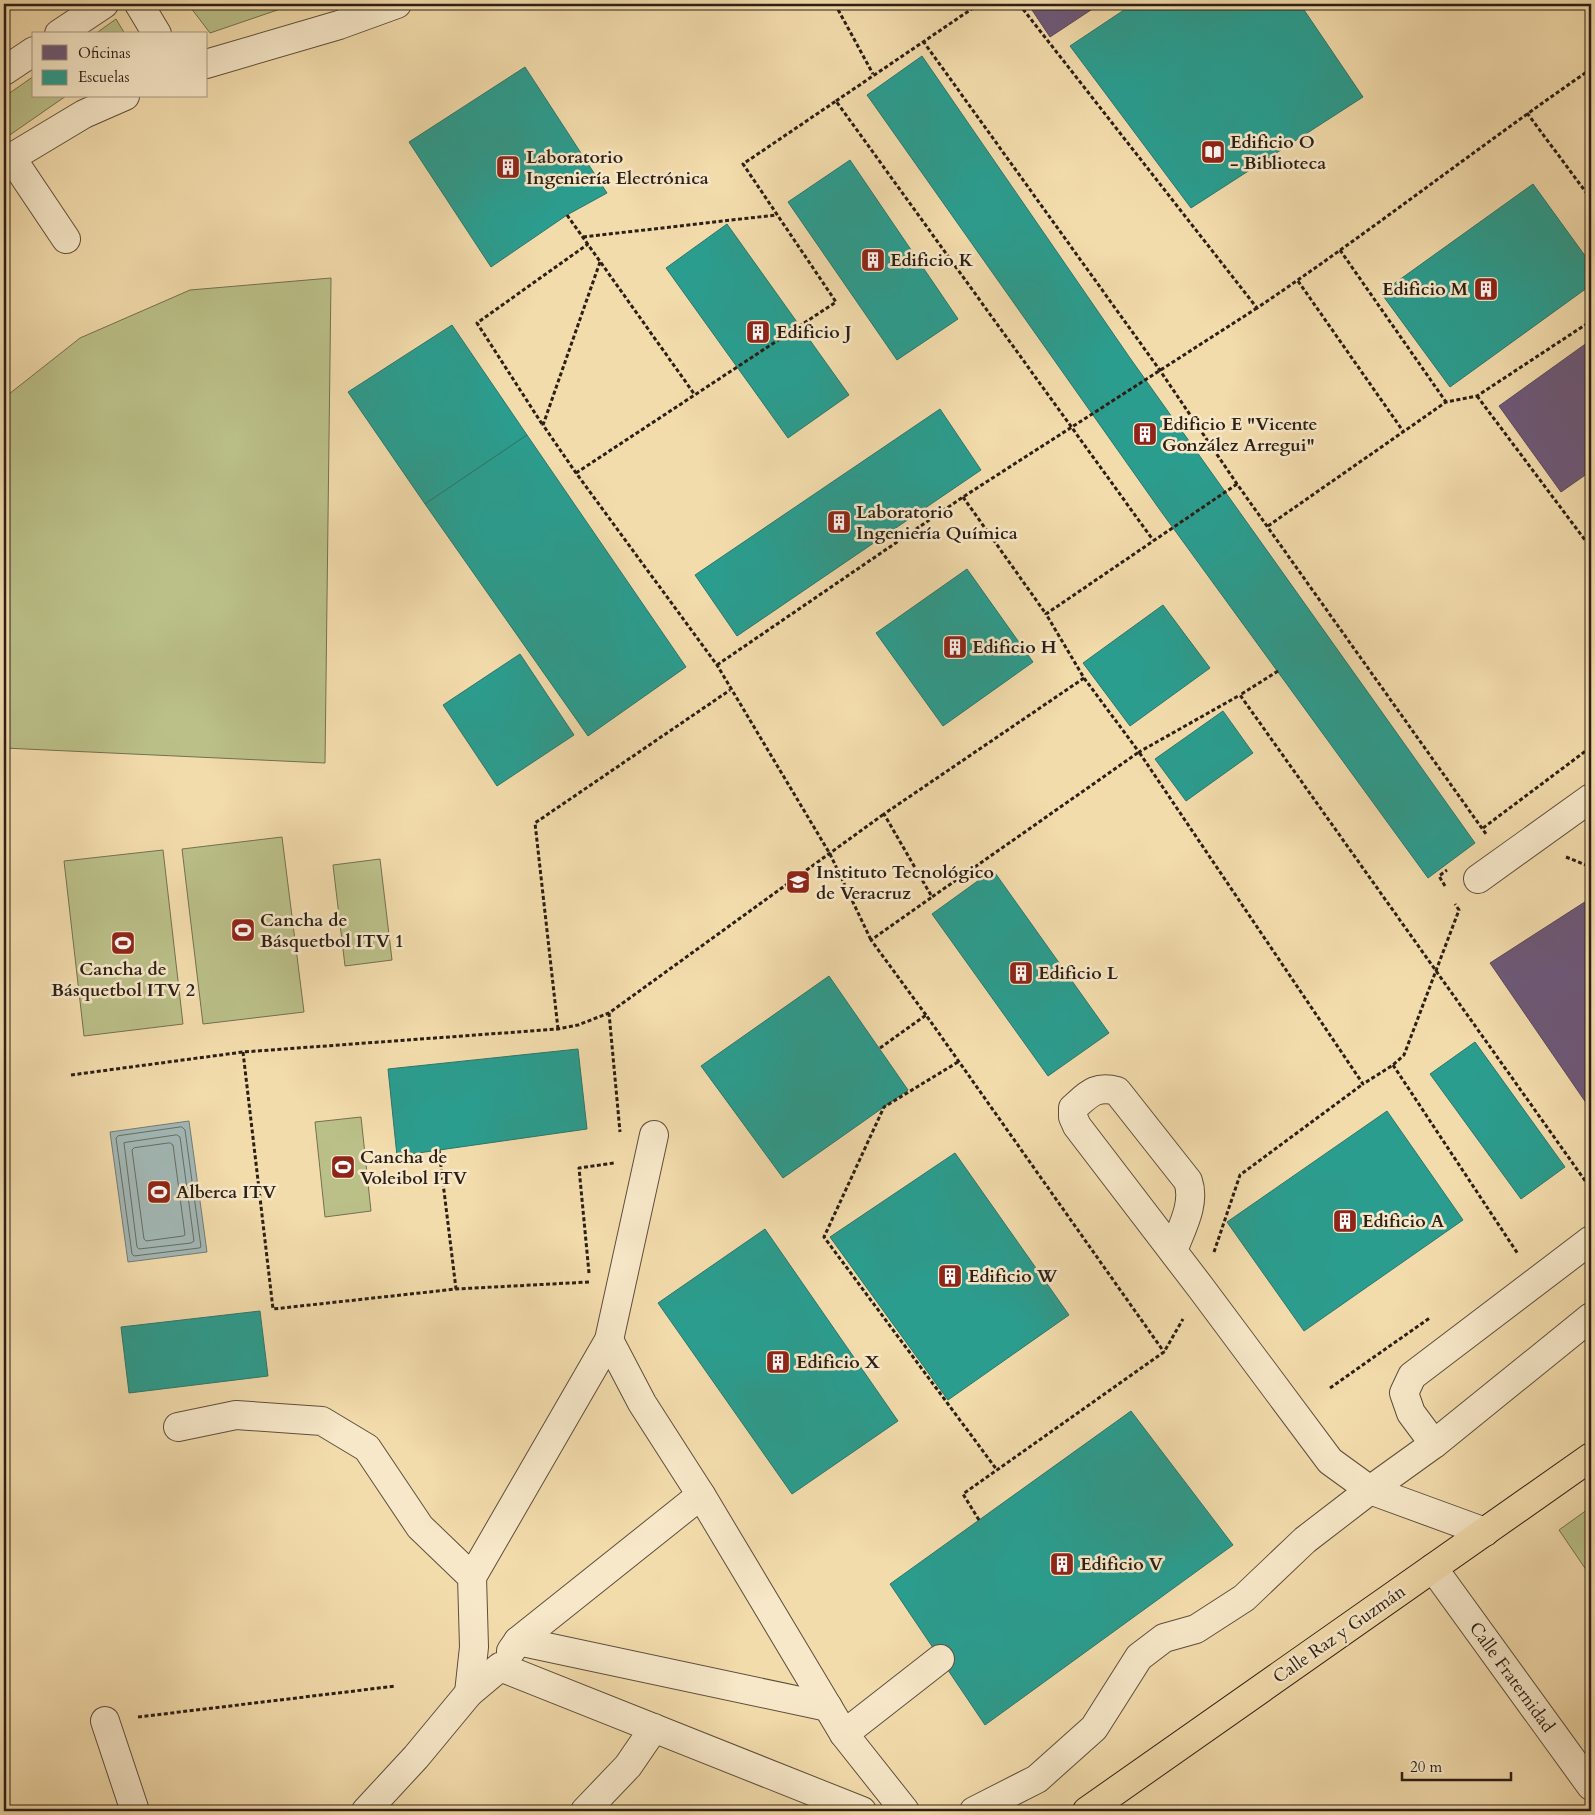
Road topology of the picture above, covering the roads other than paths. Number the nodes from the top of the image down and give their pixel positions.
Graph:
1 (104, 4) edge
2 (139, 4) edge
3 (397, 4) edge
4 (62, 32) edge
5 (156, 32) edge
6 (32, 52) edge
7 (208, 63) edge
8 (4, 71) edge
9 (120, 98) edge
10 (8, 159) edge
11 (66, 239) dead end
12 (1591, 798) edge
13 (1478, 879) dead end
14 (654, 1135) dead end
15 (1591, 1240) edge
16 (1173, 1251) junction
17 (1591, 1317) edge
18 (609, 1340) junction
19 (178, 1427) dead end
20 (1434, 1444) junction
21 (1591, 1457) edge
22 (1370, 1490) junction
23 (701, 1495) junction
24 (1485, 1532) junction
25 (1433, 1568) junction
26 (472, 1577) junction
27 (518, 1641) junction
28 (940, 1659) dead end
29 (500, 1667) junction
30 (469, 1693) junction
31 (828, 1707) junction
32 (105, 1720) road end
33 (654, 1728) junction
34 (844, 1734) junction
35 (1591, 1786) edge
36 (135, 1811) edge
37 (366, 1811) edge
38 (585, 1811) edge
39 (862, 1811) edge
40 (905, 1811) edge
41 (974, 1811) edge
42 (1087, 1811) edge

1 - 4 street
2 - 5 street
3 - 7 street
6 - 8 street
9 - 10 street
10 - 11 street
12 - 13 street
14 - 18 street
15 - 20 street
16 - 16 street
16 - 22 street
17 - 20 street
18 - 23 street
18 - 26 street
19 - 26 street
20 - 22 street
21 - 24 main road, Calle Raz y Guzmán
22 - 24 street
22 - 41 street
23 - 27 street
23 - 31 street
24 - 25 main road, Calle Raz y Guzmán
25 - 35 street, Calle Fraternidad
25 - 42 main road, Calle Raz y Guzmán
26 - 30 street
27 - 29 street
27 - 31 street
28 - 34 street
29 - 30 street
29 - 33 street
30 - 37 street
31 - 34 street
32 - 36 street
33 - 38 street
33 - 39 street
34 - 40 street

